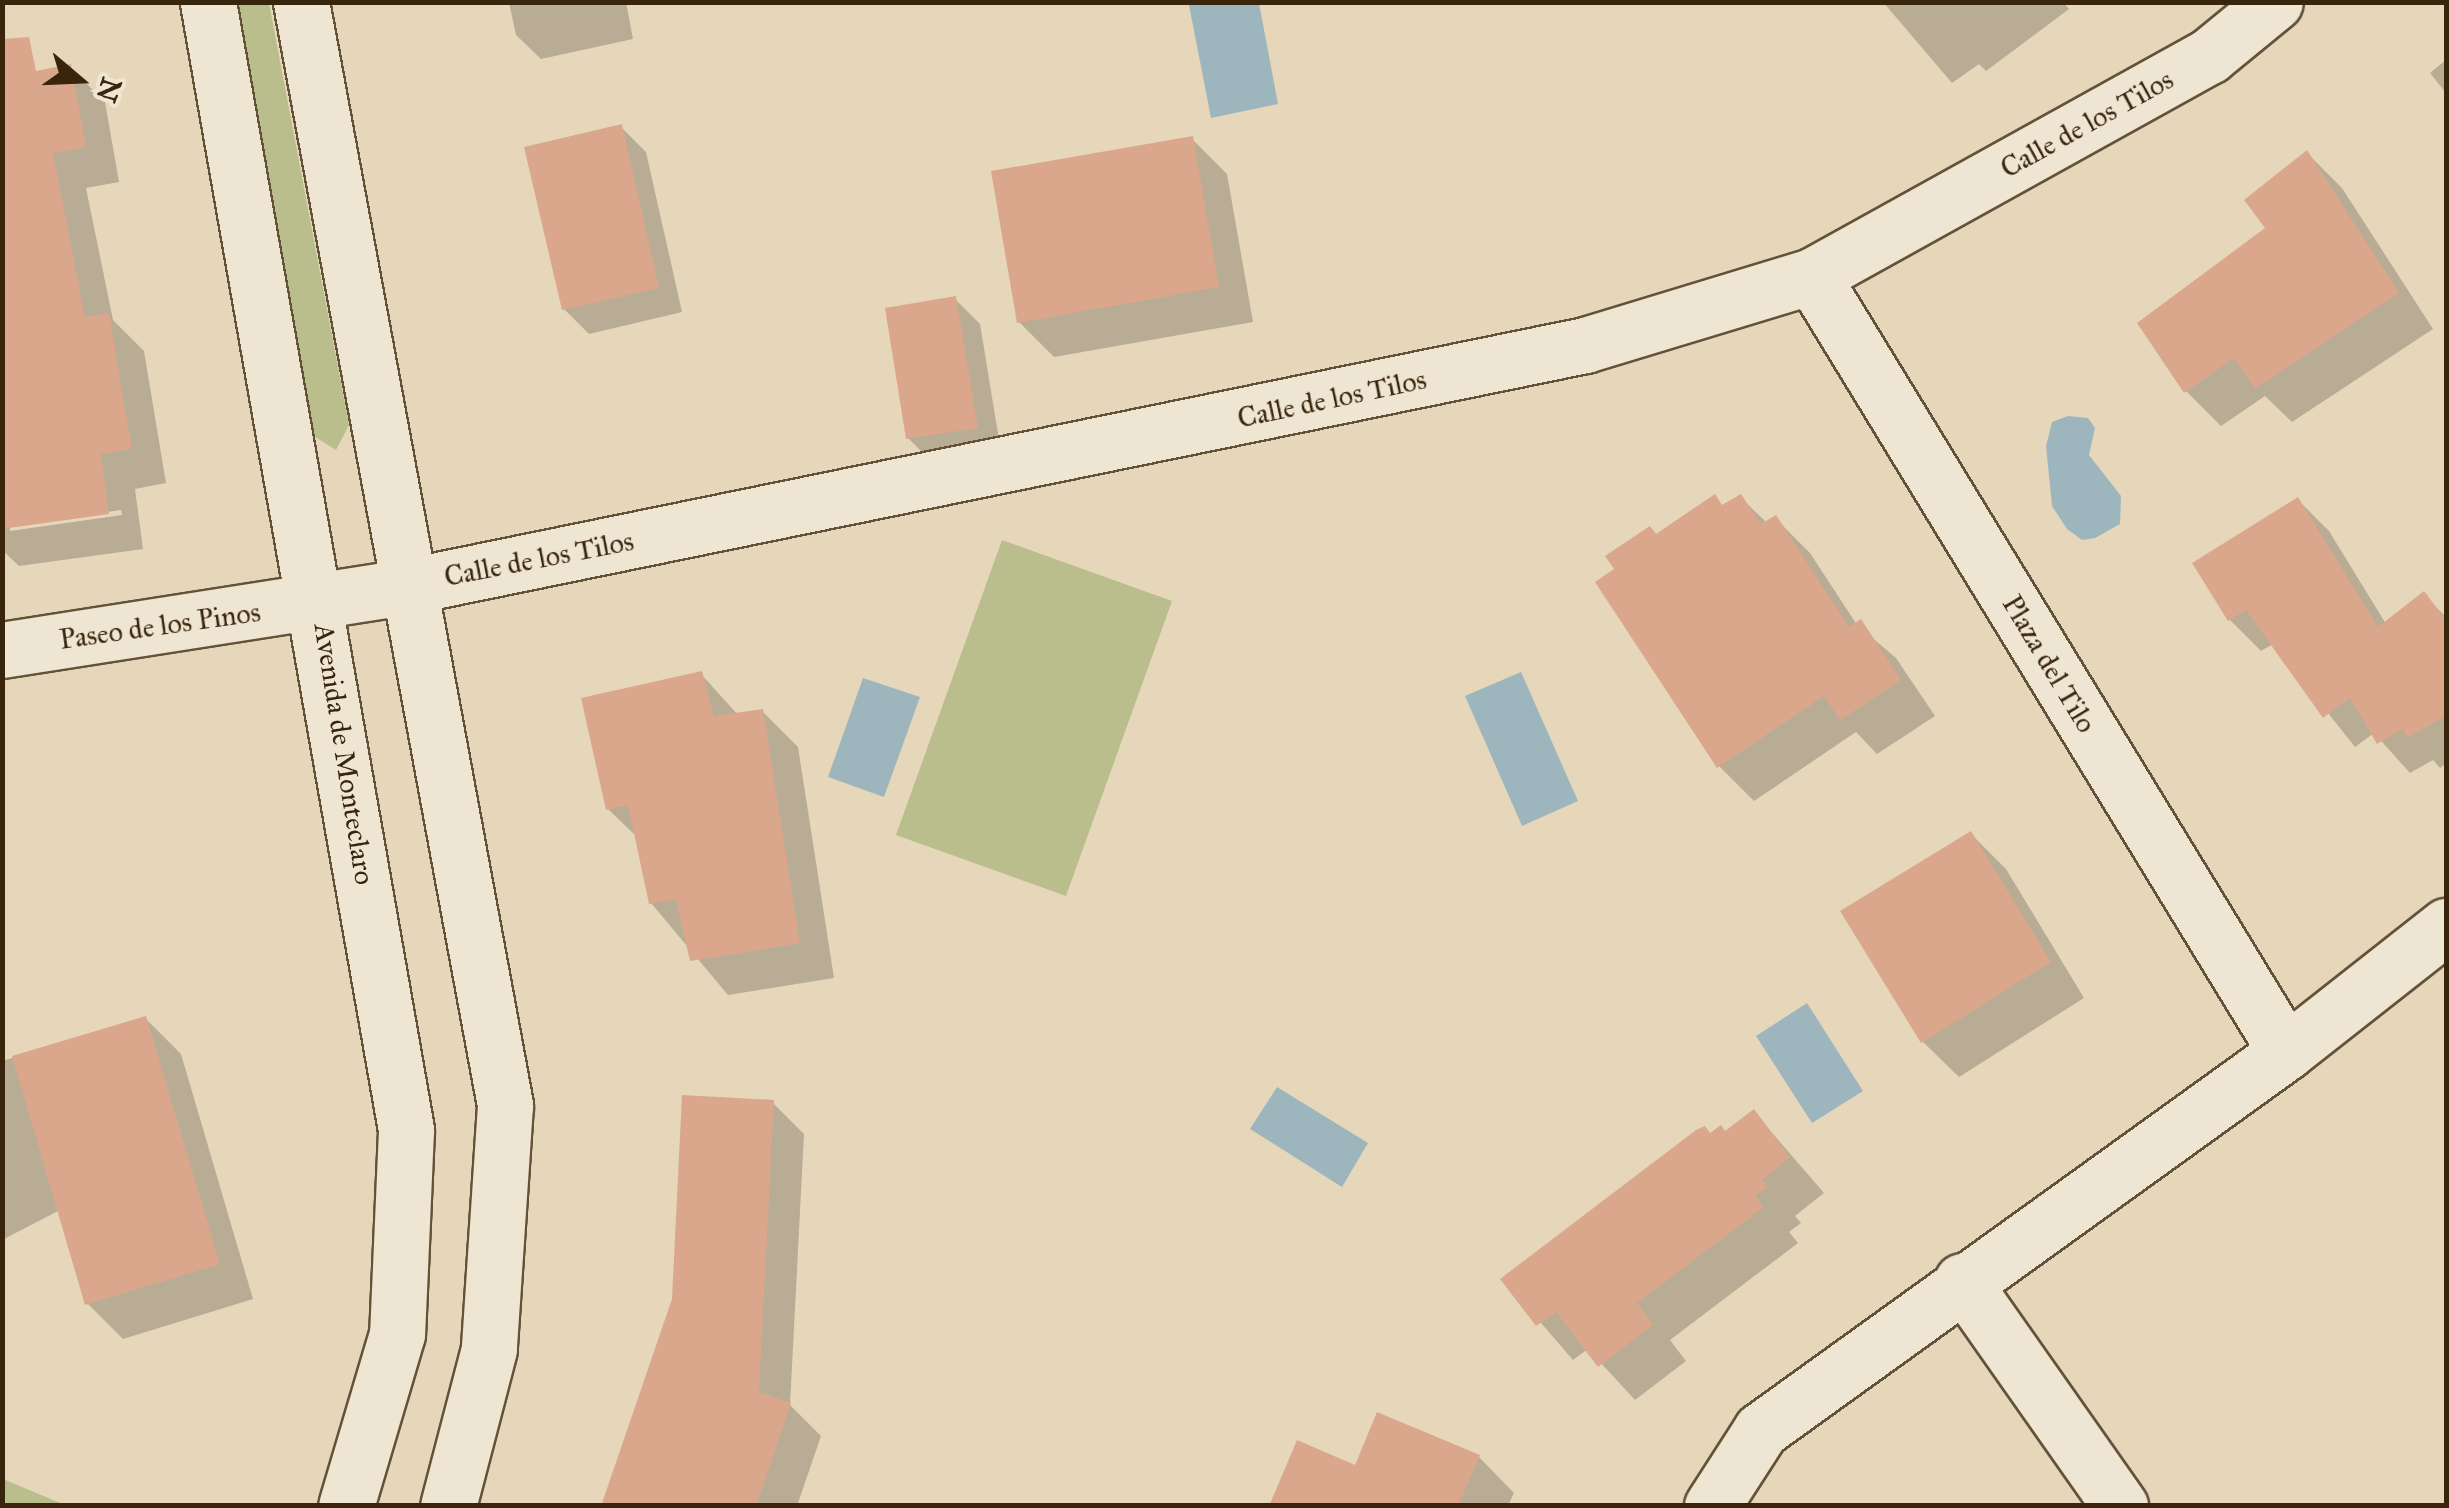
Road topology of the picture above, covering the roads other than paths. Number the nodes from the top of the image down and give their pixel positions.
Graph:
1 (208, 2) edge
2 (301, 2) edge
3 (2275, 2) edge
4 (1812, 276) junction
5 (409, 586) junction
6 (318, 603) junction
7 (2, 650) edge
8 (2446, 926) edge
9 (2286, 1052) junction
10 (1962, 1281) junction
11 (346, 1506) edge
12 (448, 1506) edge
13 (1712, 1506) edge
14 (2120, 1506) edge

1 - 6 street, Avenida de Monteclaro
2 - 5 street
3 - 4 street, Calle de los Tilos
4 - 5 street, Calle de los Tilos
4 - 9 street, Plaza del Tilo
5 - 6 street, Calle de los Tilos
5 - 12 street
6 - 7 street, Paseo de los Pinos
6 - 11 street, Avenida de Monteclaro
8 - 9 street
9 - 10 street
10 - 13 street
10 - 14 street

